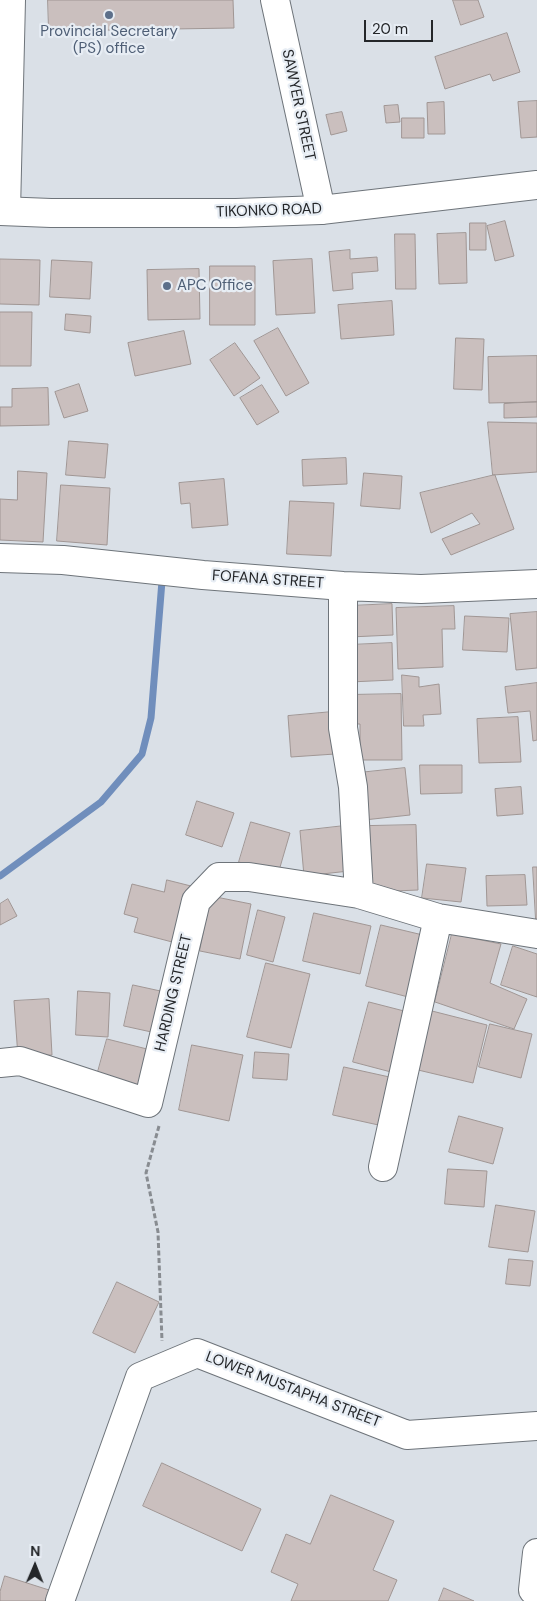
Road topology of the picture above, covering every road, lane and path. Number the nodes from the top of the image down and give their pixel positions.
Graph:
1 (11, 0) edge
2 (275, 0) edge
3 (537, 185) edge
4 (321, 210) junction
5 (3, 211) edge
6 (0, 558) edge
7 (537, 584) edge
8 (342, 586) junction
9 (359, 894) junction
10 (438, 918) junction
11 (537, 934) edge
12 (0, 1063) edge
13 (148, 1103) junction
14 (383, 1167) dead end
15 (169, 1365) junction
16 (537, 1426) edge
17 (537, 1552) edge
18 (533, 1590) dead end
19 (60, 1601) edge

1 - 5 street
2 - 4 street, SAWYER STREET
3 - 4 street, TIKONKO ROAD
4 - 5 street, TIKONKO ROAD
6 - 8 street, FOFANA STREET
7 - 8 street, FOFANA STREET
8 - 9 street
9 - 10 street, HARDING STREET
9 - 13 street, HARDING STREET
10 - 11 street, HARDING STREET
10 - 14 street
12 - 13 street
13 - 15 path
15 - 16 street, LOWER MUSTAPHA STREET
15 - 19 street, LOWER MUSTAPHA STREET
17 - 18 street

